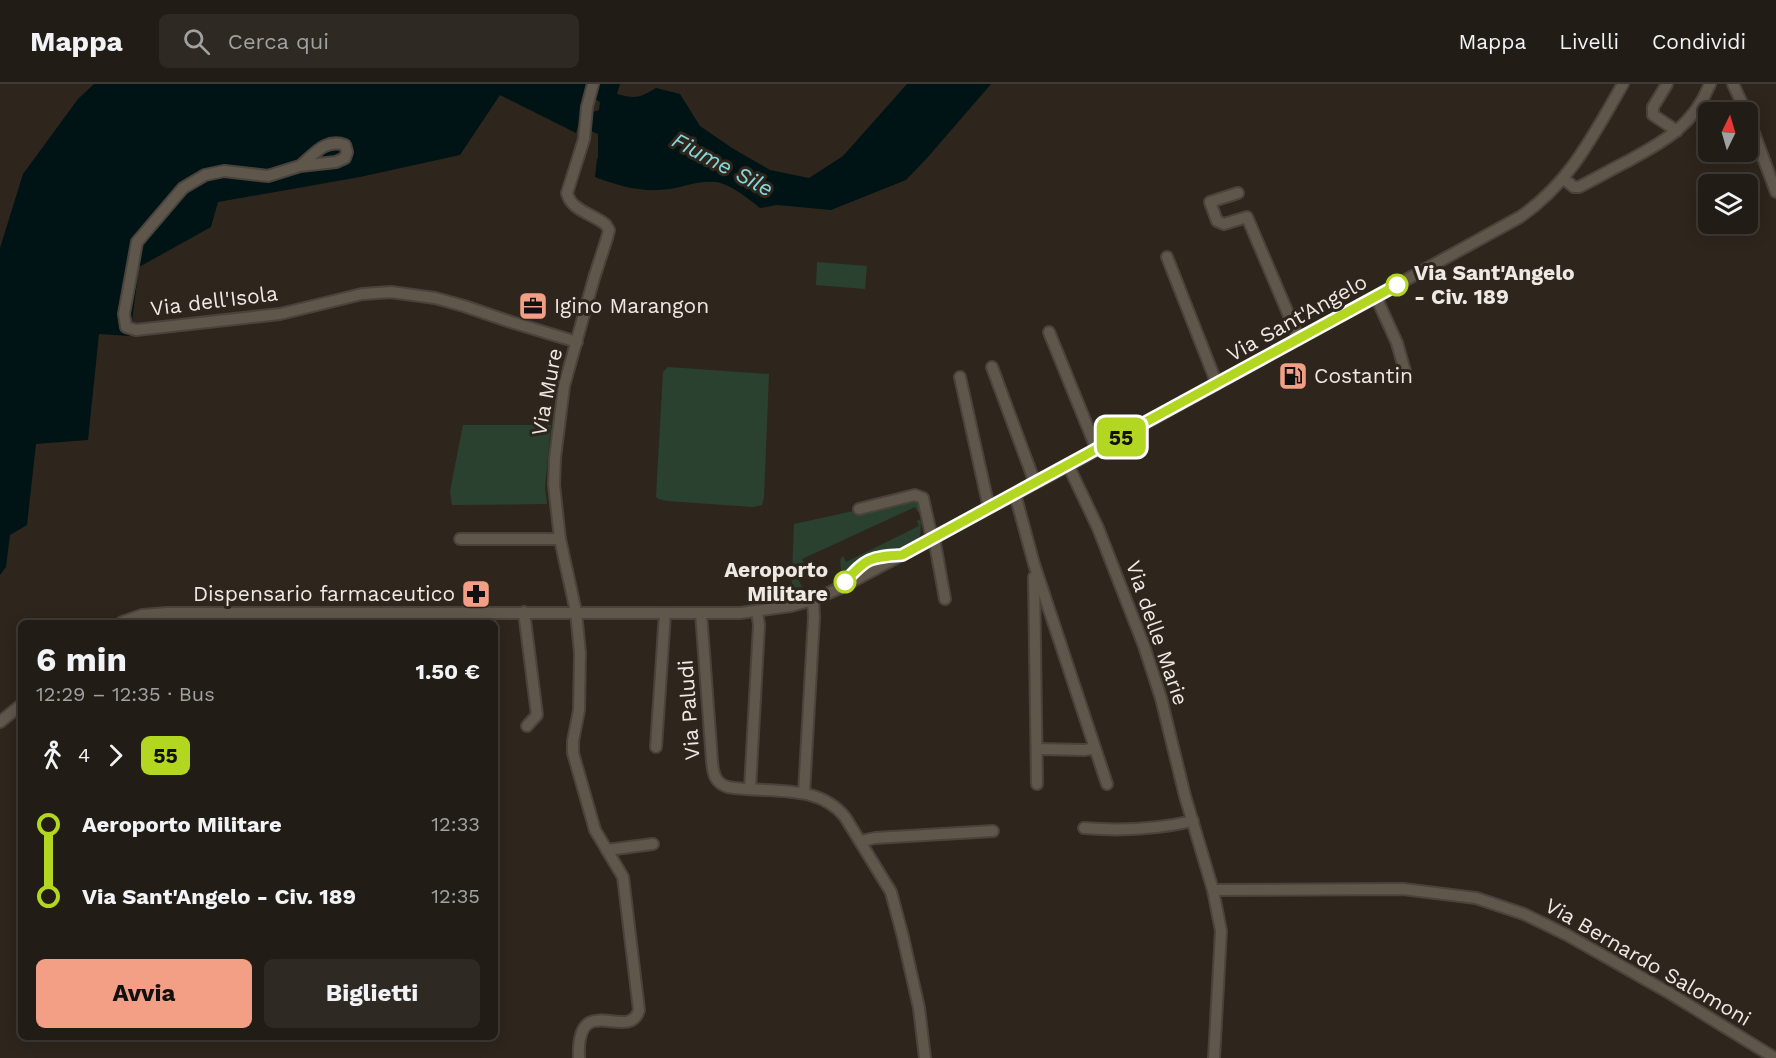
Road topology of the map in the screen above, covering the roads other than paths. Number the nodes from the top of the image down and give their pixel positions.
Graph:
1 (593, 84) edge
2 (1623, 84) edge
3 (1667, 84) edge
4 (1710, 84) edge
5 (1733, 84) edge
6 (1741, 102) edge
7 (1677, 131) junction
8 (1758, 144) edge
9 (300, 166) dead end
10 (1564, 179) junction
11 (1776, 192) edge
12 (1238, 193) dead end
13 (1167, 257) dead end
14 (1376, 297) junction
15 (1049, 332) dead end
16 (1299, 339) junction
17 (577, 342) junction
18 (992, 367) dead end
19 (1405, 371) dead end
20 (960, 377) dead end
21 (1217, 384) junction
22 (1097, 450) junction
23 (1068, 465) junction
24 (1035, 483) junction
25 (1015, 494) junction
26 (859, 508) dead end
27 (989, 508) junction
28 (934, 538) junction
29 (460, 539) dead end
30 (560, 539) junction
31 (1034, 564) junction
32 (945, 598) dead end
33 (813, 600) junction
34 (524, 612) junction
35 (576, 612) junction
36 (757, 612) junction
37 (665, 613) junction
38 (701, 613) junction
39 (236, 618) edge
40 (324, 618) edge
41 (134, 620) edge
42 (18, 707) edge
43 (0, 722) edge
44 (527, 726) dead end
45 (656, 747) dead end
46 (1095, 748) junction
47 (1037, 749) junction
48 (1037, 784) dead end
49 (1107, 784) dead end
50 (750, 789) junction
51 (804, 793) junction
52 (1193, 821) junction
53 (1084, 828) dead end
54 (993, 831) dead end
55 (861, 841) junction
56 (653, 844) dead end
57 (607, 850) junction
58 (1213, 890) junction
59 (579, 1058) edge
60 (925, 1058) edge
61 (1214, 1058) edge
62 (1775, 1058) edge

1 - 17 street, Via Mure
2 - 10 street, Via Sant'Angelo
3 - 7 street
4 - 7 street
5 - 6 street
7 - 10 street
8 - 11 street
9 - 17 street, Via dell'Isola
10 - 14 street, Via Sant'Angelo
12 - 16 street
13 - 21 street
14 - 16 street, Via Sant'Angelo
14 - 19 street
15 - 22 street
16 - 21 street, Via Sant'Angelo
17 - 30 street, Via Mure
18 - 24 street
20 - 27 street
21 - 22 street, Via Sant'Angelo
22 - 23 street, Via Sant'Angelo
23 - 24 street, Via Sant'Angelo
23 - 52 street, Via delle Marie
24 - 25 street, Via Sant'Angelo
25 - 27 street, Via Sant'Angelo
25 - 31 street
26 - 28 street
27 - 28 street, Via Sant'Angelo
28 - 32 street
28 - 33 street, Via Sant'Angelo
29 - 30 street
30 - 35 street, Via Mure
31 - 46 street
31 - 47 street
33 - 36 street, Via Sant'Angelo
33 - 51 street
34 - 35 street, Via Sant'Angelo
34 - 40 street, Via Sant'Angelo
34 - 44 street
35 - 37 street, Via Sant'Angelo
35 - 57 street, Via Mure
36 - 38 street, Via Sant'Angelo
36 - 50 street
37 - 38 street, Via Sant'Angelo
37 - 45 street
38 - 50 street, Via Paludi
39 - 40 street, Via Sant'Angelo
39 - 41 street, Via Sant'Angelo
42 - 43 street
46 - 47 street
46 - 49 street
47 - 48 street
50 - 51 street, Via Paludi
51 - 55 street, Via Paludi
52 - 53 street
52 - 58 street, Via delle Marie
54 - 55 street
55 - 60 street, Via Paludi
56 - 57 street
57 - 59 street, Via Mure
58 - 61 street, Via delle Marie
58 - 62 street, Via Bernardo Salomoni

